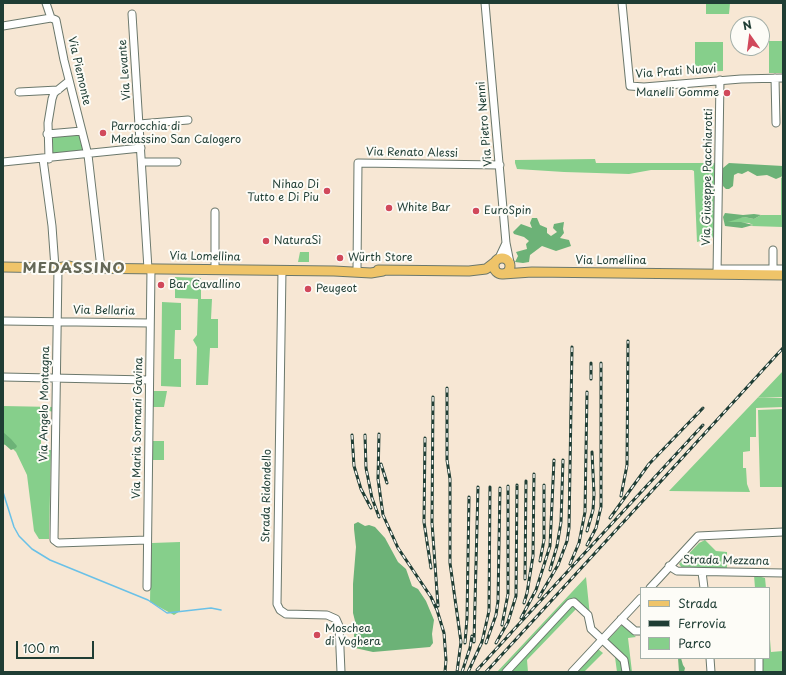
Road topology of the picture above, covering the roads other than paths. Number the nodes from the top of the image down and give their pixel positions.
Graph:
1 (46, 3) edge
2 (485, 3) edge
3 (622, 3) edge
4 (132, 14) dead end
5 (51, 18) junction
6 (3, 26) edge
7 (775, 78) junction
8 (783, 78) edge
9 (720, 80) junction
10 (69, 82) junction
11 (58, 90) junction
12 (19, 92) dead end
13 (188, 120) dead end
14 (776, 123) dead end
15 (140, 124) junction
16 (82, 131) junction
17 (47, 134) junction
18 (141, 148) junction
19 (88, 155) junction
20 (46, 159) junction
21 (3, 162) edge
22 (142, 162) junction
23 (177, 162) dead end
24 (500, 165) junction
25 (215, 212) dead end
26 (506, 243) junction
27 (772, 250) dead end
28 (497, 260) junction
29 (510, 264) junction
30 (3, 268) edge
31 (57, 268) junction
32 (101, 268) junction
33 (149, 269) junction
34 (357, 269) junction
35 (773, 269) junction
36 (783, 269) edge
37 (214, 270) junction
38 (282, 270) junction
39 (334, 271) junction
40 (383, 271) junction
41 (447, 272) junction
42 (532, 272) junction
43 (717, 272) junction
44 (501, 274) junction
45 (783, 275) edge
46 (3, 321) edge
47 (57, 322) junction
48 (150, 323) junction
49 (3, 377) edge
50 (57, 378) junction
51 (149, 380) junction
52 (783, 532) edge
53 (148, 540) junction
54 (669, 566) junction
55 (702, 572) junction
56 (783, 573) edge
57 (147, 587) dead end
58 (651, 587) edge
59 (704, 587) edge
60 (640, 599) edge
61 (621, 619) junction
62 (640, 631) edge
63 (601, 640) junction
64 (710, 659) edge
65 (759, 659) edge
66 (341, 672) edge
67 (506, 672) edge
68 (572, 672) edge
69 (626, 672) edge
70 (711, 672) edge
71 (759, 672) edge

1 - 5 street
2 - 24 street, Via Pietro Nenni
3 - 9 street, Via Prati Nuovi
4 - 15 street, Via Levante
5 - 6 street
5 - 10 street, Via Piemonte
7 - 8 street, Via Prati Nuovi
7 - 9 street, Via Prati Nuovi
7 - 14 street
9 - 43 street, Via Giuseppe Pacchiarotti
10 - 11 street
10 - 16 street, Via Piemonte
11 - 12 street
11 - 17 street, Via Angelo Montagna
13 - 15 street
15 - 18 street, Via Levante
16 - 17 street
16 - 19 street, Via Piemonte
17 - 20 street, Via Angelo Montagna
18 - 19 street
18 - 22 street, Via Levante
19 - 20 street
19 - 32 street
20 - 21 street
20 - 31 street, Via Angelo Montagna
22 - 23 street
22 - 33 street, Via Maria Sormani Gavina
24 - 26 street, Via Pietro Nenni
24 - 34 street, Via Renato Alessi
25 - 37 street
26 - 28 street, Via Pietro Nenni
26 - 29 street, Via Pietro Nenni
27 - 35 street
28 - 29 main road, Via Lomellina
28 - 41 main road, Via Lomellina
28 - 44 main road
29 - 42 main road, Via Lomellina
29 - 44 main road
30 - 31 main road, Via Lomellina
31 - 32 main road, Via Lomellina
31 - 47 street, Via Angelo Montagna
32 - 33 main road, Via Lomellina
33 - 37 main road, Via Lomellina
33 - 48 street, Via Maria Sormani Gavina
34 - 39 main road, Via Lomellina
34 - 40 main road, Via Lomellina
35 - 36 street, Via Lomellina
35 - 43 street, Via Lomellina
37 - 38 main road, Via Lomellina
38 - 39 main road, Via Lomellina
38 - 66 street, Strada Ridondello
39 - 40 main road, Via Lomellina
40 - 41 main road, Via Lomellina
41 - 44 main road, Via Lomellina
42 - 43 main road, Via Lomellina
42 - 44 main road, Via Lomellina
43 - 45 main road, Via Lomellina
46 - 47 street, Via Bellaria
47 - 48 street, Via Bellaria
47 - 50 street, Via Angelo Montagna
48 - 51 street, Via Maria Sormani Gavina
49 - 50 street
50 - 51 street
50 - 53 street, Via Angelo Montagna
51 - 53 street, Via Maria Sormani Gavina
52 - 54 street
53 - 57 street, Via Maria Sormani Gavina
54 - 55 street, Strada Mezzana
54 - 58 street
55 - 56 street, Strada Mezzana
55 - 59 street
60 - 61 street
61 - 62 street
61 - 63 street
63 - 67 street
63 - 68 street
63 - 69 street
64 - 70 street
65 - 71 street

